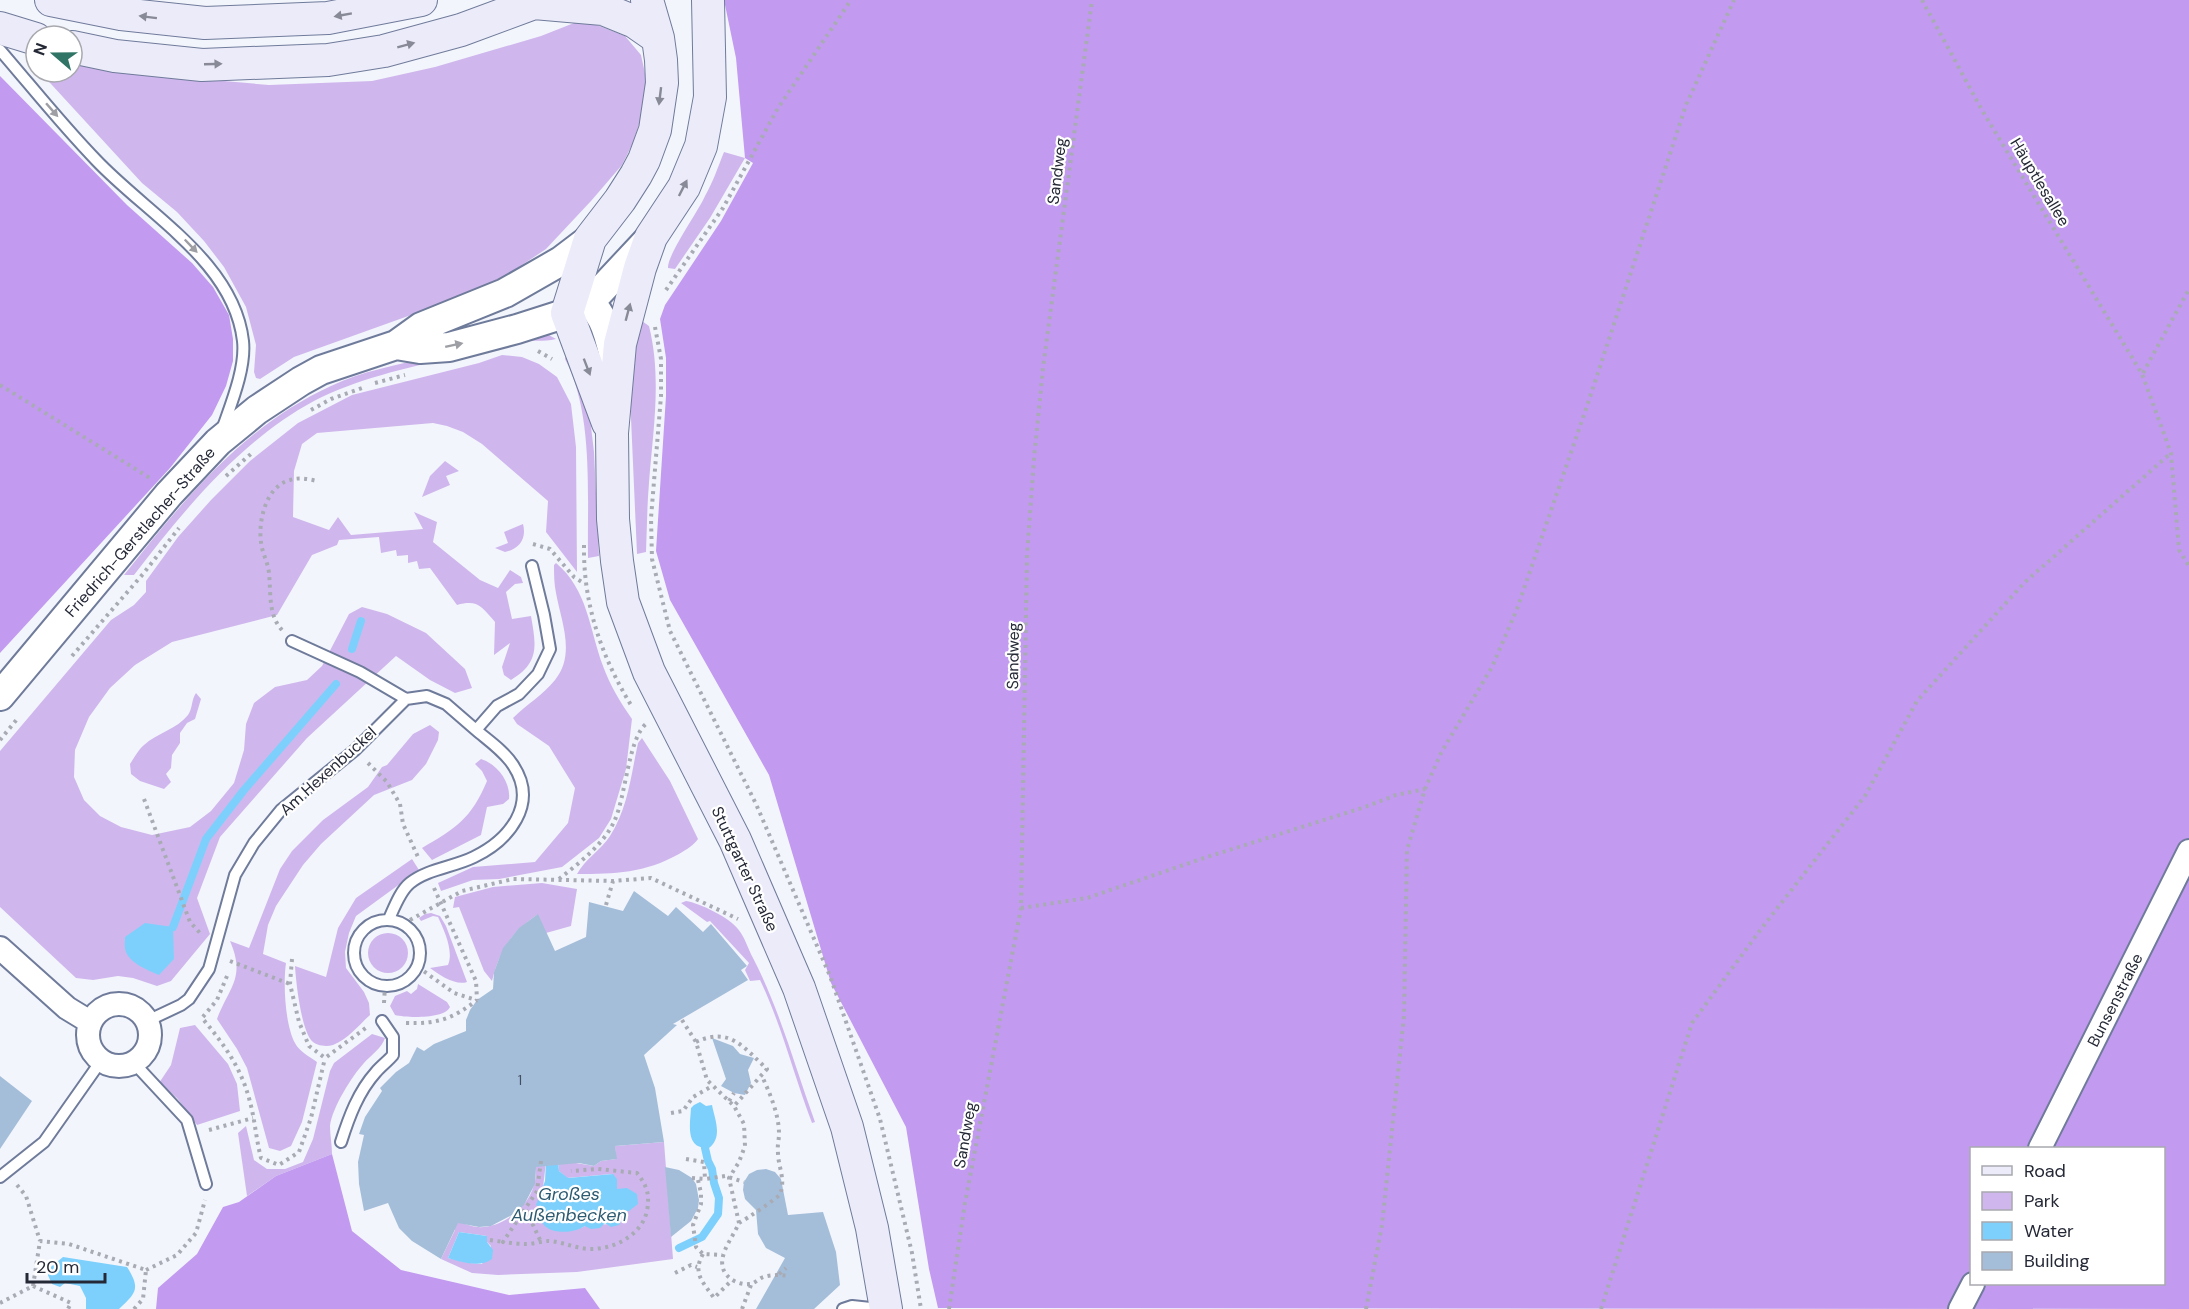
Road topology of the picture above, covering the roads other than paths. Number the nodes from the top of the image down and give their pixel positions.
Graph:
1 (51, 0) edge
2 (421, 0) edge
3 (647, 0) edge
4 (689, 0) edge
5 (708, 0) edge
6 (538, 2) edge
7 (0, 28) edge
8 (24, 35) edge
9 (658, 38) junction
10 (709, 40) junction
11 (0, 50) edge
12 (84, 50) edge
13 (651, 237) junction
14 (590, 239) junction
15 (531, 278) junction
16 (577, 301) junction
17 (396, 345) junction
18 (616, 369) junction
19 (612, 433) junction
20 (218, 442) junction
21 (532, 566) dead end
22 (292, 641) road end
23 (0, 696) edge
24 (405, 699) junction
25 (476, 730) junction
26 (2189, 851) edge
27 (389, 919) junction
28 (0, 948) edge
29 (147, 1021) junction
30 (382, 1021) road end
31 (90, 1022) junction
32 (101, 1061) junction
33 (134, 1063) junction
34 (341, 1142) dead end
35 (2041, 1147) edge
36 (0, 1177) edge
37 (206, 1184) road end
38 (1972, 1285) edge
39 (843, 1309) edge
40 (880, 1309) edge
41 (886, 1309) edge
42 (1960, 1309) edge

2 -> 1 main road
3 - 9 main road
4 - 10 main road, Stuttgarter Straße
5 - 10 main road
6 - 9 main road
12 -> 6 main road
7 - 8 main road
9 -> 14 main road
13 -> 10 main road, Stuttgarter Straße
11 -> 20 lane
13 - 16 street, Stuttgarter Straße
18 -> 13 main road, Stuttgarter Straße
14 - 15 street, Friedrich-Gerstlacher-Straße
14 - 16 main road
15 - 16 street
15 - 17 street, Friedrich-Gerstlacher-Straße
17 -> 16 street, Friedrich-Gerstlacher-Straße
16 - 18 street, Stuttgarter Straße
16 -> 19 main road, Stuttgarter Straße
17 - 20 street, Friedrich-Gerstlacher-Straße
18 - 19 main road, Stuttgarter Straße
19 - 41 main road, Stuttgarter Straße
20 - 23 street, Friedrich-Gerstlacher-Straße
21 - 25 lane
22 - 24 lane
24 - 25 lane
24 - 29 lane, Am Hexenbuckel
25 - 27 lane
26 - 35 street, Bunsenstraße
27 - 27 lane
28 - 31 street
29 - 31 street
29 - 33 street
30 - 34 lane
31 - 32 street
32 - 33 street
32 - 36 lane
33 - 37 lane
38 - 42 street
39 - 40 lane

